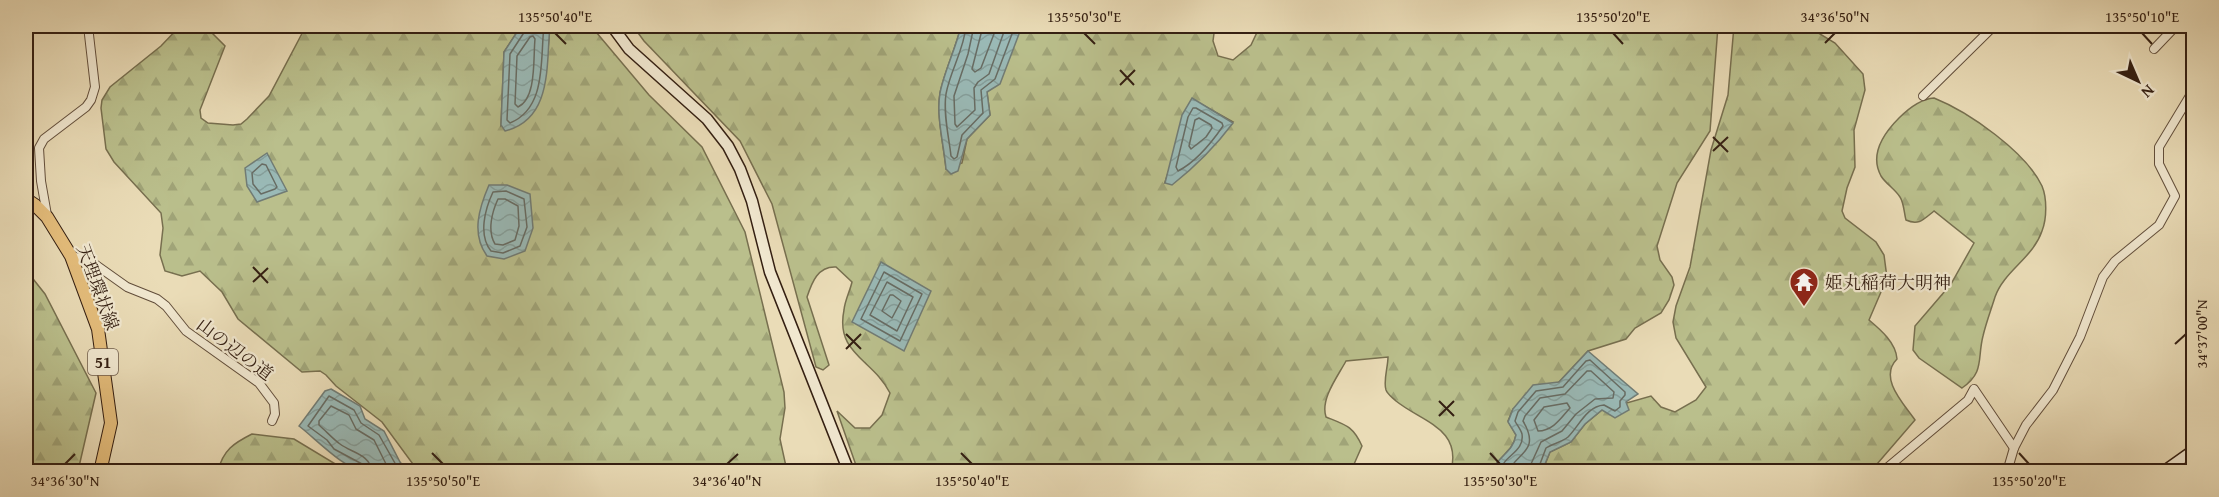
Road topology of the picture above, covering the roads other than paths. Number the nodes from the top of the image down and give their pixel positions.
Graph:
1 (88, 26) edge
2 (612, 26) edge
3 (1994, 26) edge
4 (2176, 26) edge
5 (2154, 49) dead end
6 (2193, 89) edge
7 (1923, 96) dead end
8 (26, 199) edge
9 (47, 217) junction
10 (71, 256) junction
11 (272, 421) dead end
12 (2014, 447) junction
13 (2193, 450) edge
14 (2193, 465) edge
15 (100, 471) edge
16 (849, 471) edge
17 (1882, 471) edge
18 (2007, 471) edge
19 (2163, 471) edge
20 (2185, 471) edge

1 - 9 street
2 - 16 street
3 - 7 street
4 - 5 street
6 - 12 street
8 - 9 main road, 天理環状線 / 51
9 - 10 main road, 天理環状線 / 51
10 - 11 street, 山の辺の道
10 - 15 main road, 天理環状線 / 51
12 - 17 street
12 - 18 street
13 - 19 street
14 - 20 highway

